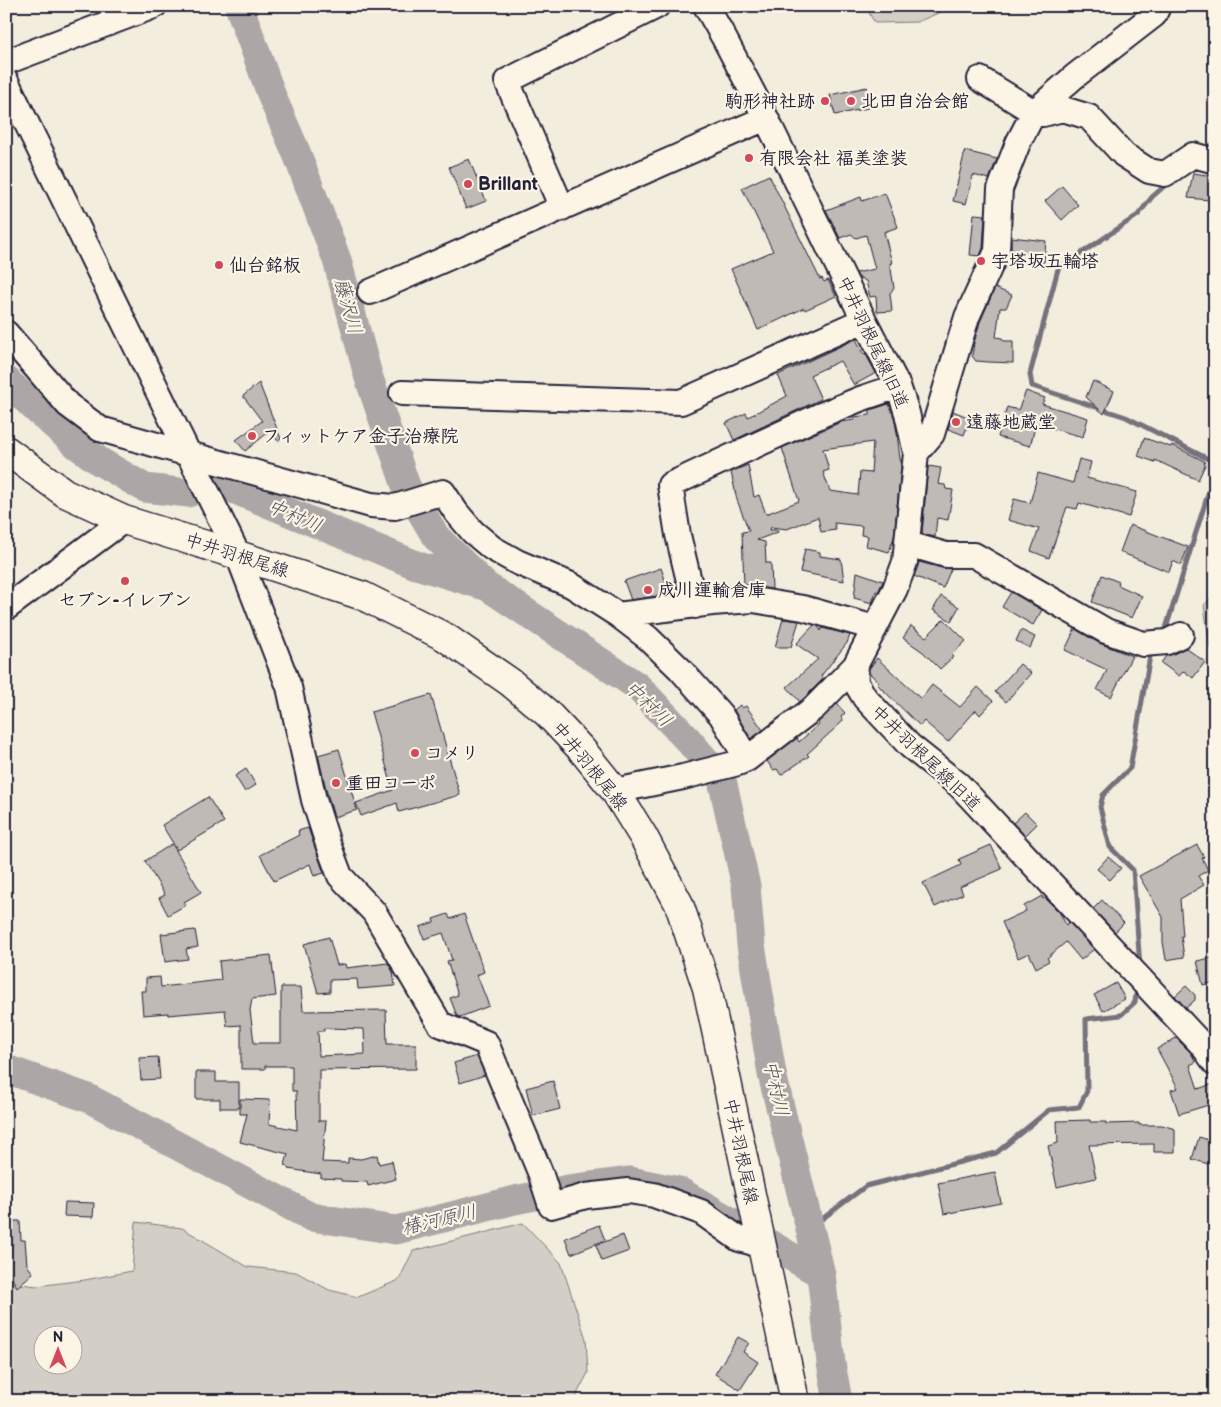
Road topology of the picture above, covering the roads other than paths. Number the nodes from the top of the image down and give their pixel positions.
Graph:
1 (154, 6) edge
2 (658, 6) edge
3 (706, 6) edge
4 (1158, 6) edge
5 (110, 14) edge
6 (6, 62) edge
7 (980, 80) dead end
8 (6, 81) edge
9 (1034, 112) junction
10 (766, 118) junction
11 (1204, 158) edge
12 (562, 208) junction
13 (370, 292) dead end
14 (864, 320) junction
15 (6, 333) edge
16 (898, 386) junction
17 (402, 393) dead end
18 (6, 450) edge
19 (916, 453) junction
20 (190, 457) junction
21 (124, 520) junction
22 (908, 544) junction
23 (238, 555) junction
24 (695, 606) junction
25 (6, 608) edge
26 (618, 615) junction
27 (876, 628) junction
28 (1181, 635) dead end
29 (855, 666) junction
30 (743, 761) junction
31 (615, 791) junction
32 (1215, 1063) edge
33 (761, 1245) junction
34 (795, 1401) edge

1 - 5 street
2 - 12 street
3 - 10 street, 中井羽根尾線旧道
4 - 9 street
5 - 6 street
7 - 9 street
8 - 20 street
9 - 11 street
9 - 19 street
10 - 12 street
10 - 14 street, 中井羽根尾線旧道
12 - 13 street
14 - 16 street, 中井羽根尾線旧道
14 - 17 street
15 - 20 street
16 - 19 street, 中井羽根尾線旧道
16 - 24 street
18 - 21 main road, 中井羽根尾線
19 - 22 street, 中井羽根尾線旧道
20 - 23 street
20 - 26 street
21 - 23 main road, 中井羽根尾線
21 - 25 street
22 - 27 street, 中井羽根尾線旧道
22 - 28 street
23 - 31 main road, 中井羽根尾線
23 - 33 street
24 - 26 street
24 - 27 street
26 - 30 street
27 - 29 street, 中井羽根尾線旧道
29 - 30 street
29 - 32 street, 中井羽根尾線旧道
30 - 31 street
31 - 33 main road, 中井羽根尾線
33 - 34 main road, 中井羽根尾線

